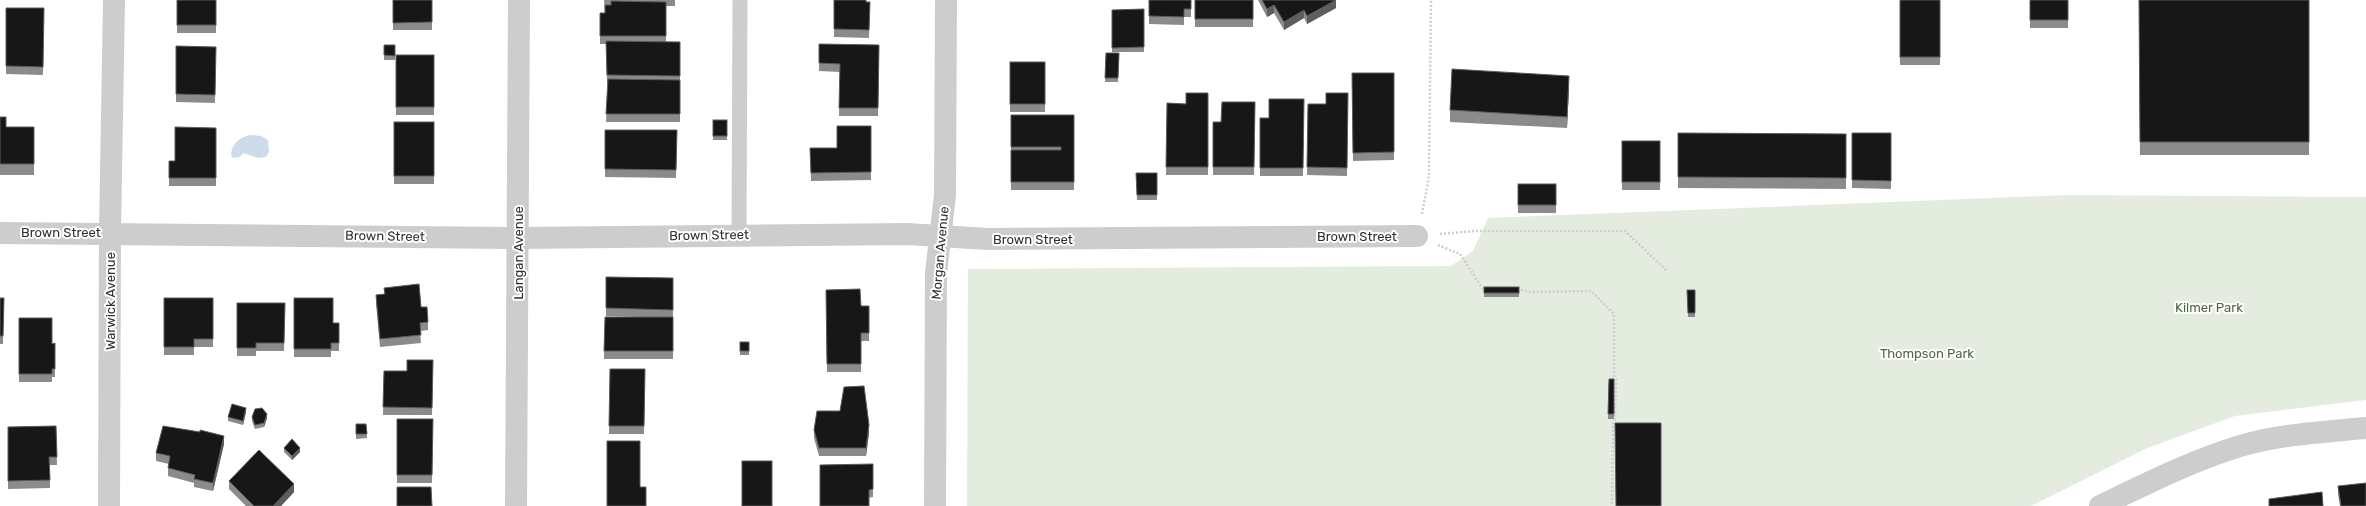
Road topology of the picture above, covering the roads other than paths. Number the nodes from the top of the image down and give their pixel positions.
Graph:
1 (114, 0) edge
2 (519, 0) edge
3 (740, 0) edge
4 (946, 0) edge
5 (110, 232) junction
6 (0, 233) edge
7 (738, 235) junction
8 (940, 236) junction
9 (1418, 236) road end
10 (518, 238) junction
11 (2366, 428) edge
12 (109, 506) edge
13 (516, 506) edge
14 (935, 506) edge
15 (2100, 506) edge

1 - 5 street, Warwick Avenue
2 - 10 street, Langan Avenue
3 - 7 lane
4 - 8 street, Morgan Avenue
5 - 6 street, Brown Street
5 - 10 street, Brown Street
5 - 12 street, Warwick Avenue
7 - 8 street, Brown Street
7 - 10 street, Brown Street
8 - 9 street, Brown Street
8 - 14 street, Morgan Avenue
10 - 13 street, Langan Avenue
11 - 15 street

